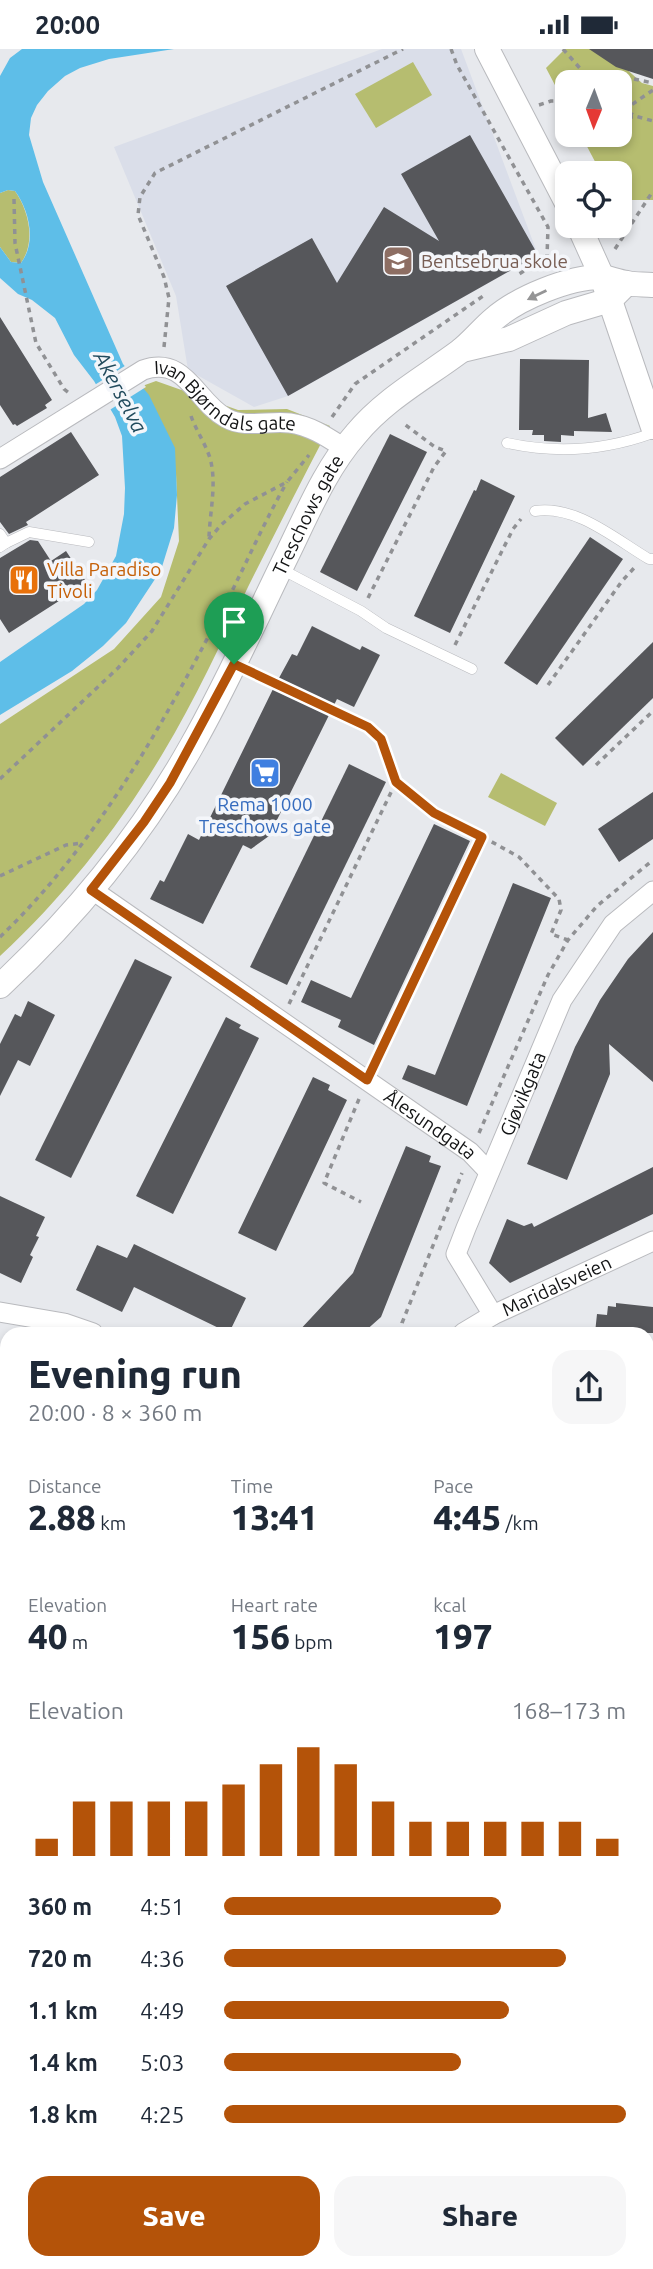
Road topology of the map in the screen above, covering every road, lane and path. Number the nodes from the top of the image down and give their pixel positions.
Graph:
1 (403, 49) edge
2 (452, 49) edge
3 (488, 49) edge
4 (563, 49) edge
5 (581, 70) edge
6 (634, 79) dead end
7 (653, 83) edge
8 (653, 90) edge
9 (555, 102) edge
10 (546, 103) dead end
11 (632, 103) edge
12 (632, 115) edge
13 (635, 117) joint
14 (653, 121) edge
15 (555, 180) edge
16 (653, 191) edge
17 (14, 199) dead end
18 (586, 238) edge
19 (615, 249) dead end
20 (513, 278) dead end
21 (653, 285) edge
22 (613, 287) junction
23 (490, 291) dead end
24 (160, 366) junction
25 (90, 402) junction
26 (187, 407) dead end
27 (331, 418) dead end
28 (403, 423) dead end
29 (653, 427) edge
30 (653, 433) edge
31 (507, 443) dead end
32 (344, 448) junction
33 (309, 455) dead end
34 (0, 459) edge
35 (287, 482) junction
36 (535, 510) joint
37 (209, 539) junction
38 (2, 542) edge
39 (89, 542) dead end
40 (651, 559) edge
41 (280, 569) junction
42 (361, 611) junction
43 (449, 658) junction
44 (234, 664) junction
45 (472, 669) dead end
46 (548, 685) dead end
47 (653, 711) edge
48 (596, 765) dead end
49 (1, 777) edge
50 (396, 782) junction
51 (482, 837) junction
52 (83, 843) junction
53 (0, 876) edge
54 (91, 890) junction
55 (653, 891) edge
56 (0, 937) edge
57 (568, 940) dead end
58 (0, 986) edge
59 (282, 1020) junction
60 (367, 1080) junction
61 (489, 1172) junction
62 (362, 1202) dead end
63 (653, 1241) edge
64 (0, 1312) edge
65 (493, 1315) junction
66 (76, 1327) edge
67 (473, 1327) edge

1 - 24 path
2 - 20 path
3 - 15 street
4 - 5 path
6 - 7 path
8 - 11 path
9 - 10 path
12 - 13 path
13 - 14 path
16 - 19 path
17 - 25 path
18 - 22 street
21 - 22 street
22 - 29 street
22 - 32 street, Treschows gate
23 - 27 path
24 - 25 street, Ivan Bjørndals gate
24 - 32 street, Ivan Bjørndals gate
25 - 34 street, Ivan Bjørndals gate
26 - 37 path
28 - 42 path
30 - 31 lane
32 - 41 street, Treschows gate
33 - 35 path
35 - 37 path
35 - 52 path
36 - 40 lane
36 - 43 path
37 - 49 path
38 - 39 lane
40 - 46 path
41 - 42 lane
41 - 44 street, Treschows gate
42 - 43 lane
43 - 45 lane
44 - 50 path
44 - 54 street, Treschows gate
47 - 48 path
50 - 51 path
50 - 59 path
51 - 57 path
51 - 60 path
52 - 53 path
52 - 56 path
54 - 58 street, Treschows gate
54 - 59 street, Ålesundgata
55 - 61 street, Gjøvikgata
59 - 60 street, Ålesundgata
60 - 61 street, Ålesundgata
60 - 62 path
61 - 65 street, Gjøvikgata
63 - 65 street, Maridalsveien
64 - 66 street
65 - 67 street, Maridalsveien

